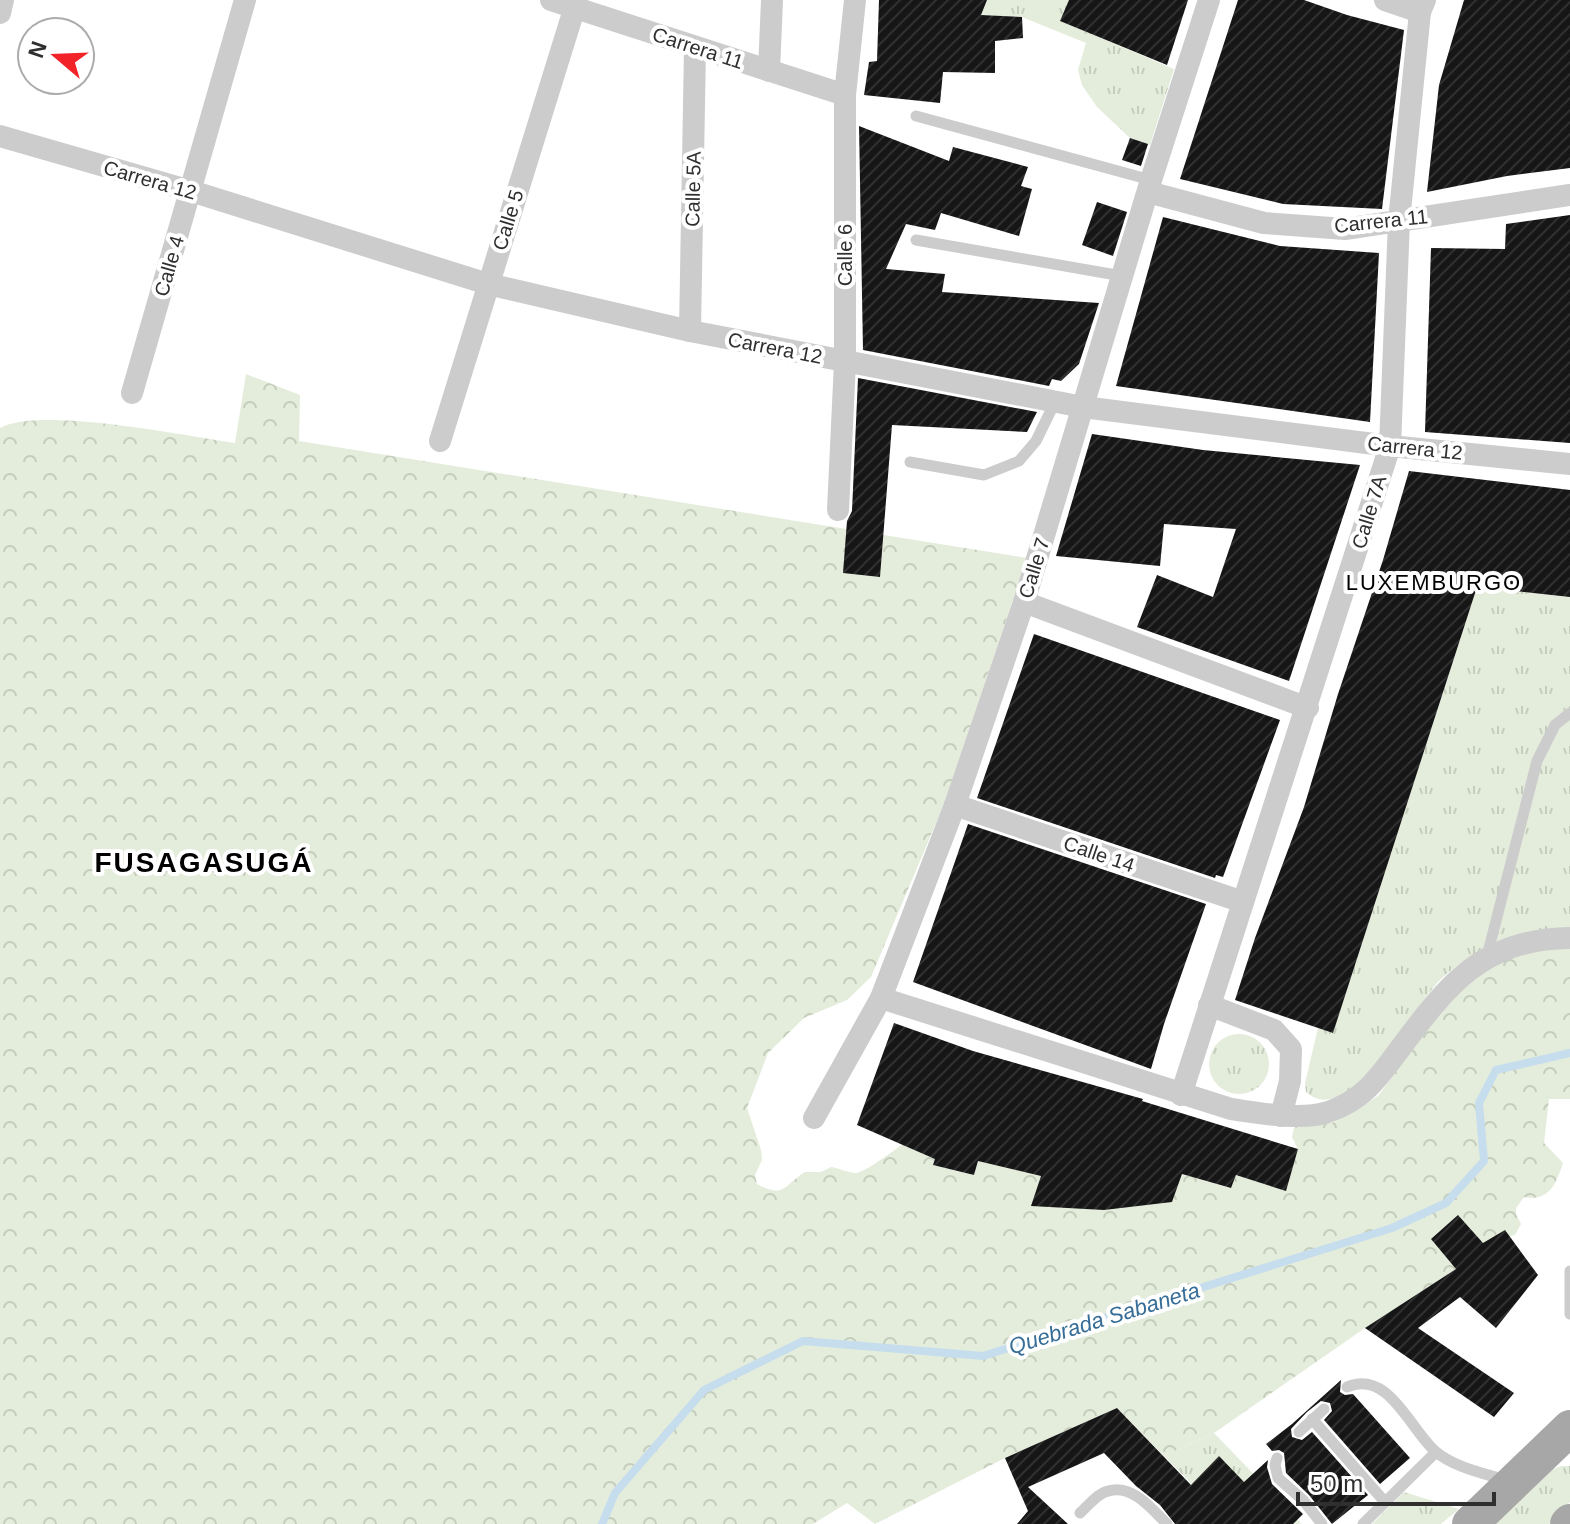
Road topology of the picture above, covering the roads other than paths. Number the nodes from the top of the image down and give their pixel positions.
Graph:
1 (3, 0) edge
2 (245, 0) edge
3 (551, 0) edge
4 (772, 0) edge
5 (855, 0) edge
6 (1209, 0) edge
7 (1385, 0) edge
8 (575, 4) edge
9 (1423, 6) edge
10 (0, 13) edge
11 (695, 48) junction
12 (769, 71) junction
13 (845, 95) junction
14 (916, 116) dead end
15 (0, 136) edge
16 (1150, 186) junction
17 (191, 191) junction
18 (1570, 195) edge
19 (1399, 221) junction
20 (916, 240) dead end
21 (1122, 276) junction
22 (488, 284) junction
23 (690, 331) junction
24 (845, 362) junction
25 (132, 393) dead end
26 (1055, 402) junction
27 (1083, 407) junction
28 (440, 441) dead end
29 (1390, 446) junction
30 (910, 462) dead end
31 (1570, 464) edge
32 (838, 510) dead end
33 (1024, 602) junction
34 (1308, 708) junction
35 (1570, 713) edge
36 (955, 805) junction
37 (1243, 902) junction
38 (1570, 938) edge
39 (1487, 956) junction
40 (881, 998) junction
41 (1209, 1005) junction
42 (1181, 1095) junction
43 (1281, 1116) junction
44 (814, 1118) dead end
45 (1570, 1271) edge
46 (1570, 1314) edge
47 (1347, 1387) dead end
48 (1324, 1409) dead end
49 (1312, 1419) junction
50 (1299, 1432) dead end
51 (1566, 1440) edge
52 (1436, 1452) junction
53 (1277, 1458) dead end
54 (1514, 1482) junction
55 (1385, 1502) junction
56 (1080, 1513) dead end
57 (1167, 1524) edge
58 (1322, 1524) edge
59 (1363, 1524) edge
60 (1470, 1524) edge

1 - 10 street
2 - 17 street, Calle 4
3 - 8 street, Carrera 11
4 - 12 street
5 - 13 street, Calle 6
6 - 16 street, Calle 7
7 - 9 street
8 - 11 street, Carrera 11
8 - 22 street, Calle 5
9 - 19 street, Calle 7A
11 - 12 street, Carrera 11
11 - 23 street, Calle 5A
12 - 13 street, Carrera 11
13 - 24 street, Calle 6
14 - 16 lane, Carrera 11
15 - 17 street, Carrera 12
16 - 19 street, Carrera 11
16 - 21 street, Calle 7
17 - 22 street, Carrera 12
17 - 25 street, Calle 4
18 - 19 street, Carrera 11
19 - 29 street, Calle 7A
20 - 21 lane
21 - 27 street, Calle 7
22 - 23 street, Carrera 12
22 - 28 street, Calle 5
23 - 24 street, Carrera 12
24 - 26 street, Carrera 12
24 - 32 street, Calle 6
26 - 27 street, Carrera 12
26 - 30 lane
27 - 29 street, Carrera 12
27 - 33 street, Calle 7
29 - 31 street, Carrera 12
29 - 34 street, Calle 7A
33 - 34 street
33 - 36 street, Calle 7
34 - 37 street, Calle 7A
35 - 39 lane
36 - 37 street, Calle 14
36 - 40 street, Calle 7
37 - 41 street, Calle 7A
38 - 39 street
39 - 43 street
40 - 42 street
40 - 44 street, Calle 7
41 - 42 street, Calle 7A
41 - 43 street
42 - 43 street
45 - 46 lane
47 - 52 lane
48 - 49 lane
49 - 50 lane
49 - 55 lane
51 - 54 main road
52 - 54 lane
52 - 55 lane
53 - 58 lane
54 - 60 main road
55 - 59 lane
56 - 57 lane

